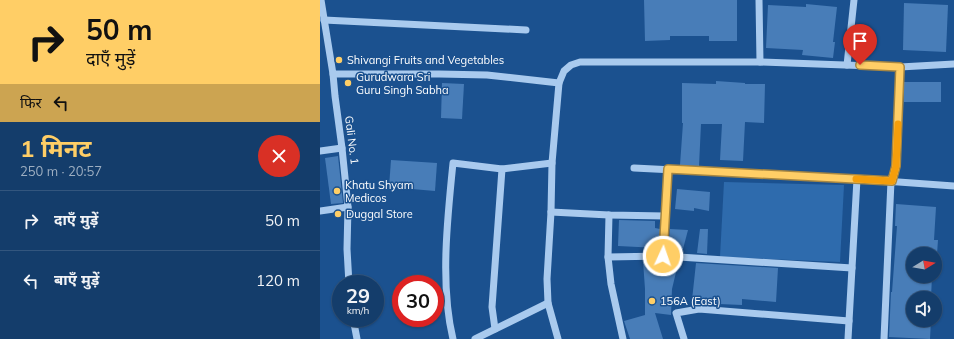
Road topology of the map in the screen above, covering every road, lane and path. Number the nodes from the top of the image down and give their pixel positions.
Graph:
1 (321, 0) edge
2 (759, 0) edge
3 (854, 0) edge
4 (324, 20) junction
5 (526, 30) dead end
6 (760, 62) junction
7 (954, 64) edge
8 (847, 65) junction
9 (900, 67) junction
10 (333, 74) junction
11 (559, 83) junction
12 (342, 148) junction
13 (320, 151) edge
14 (552, 162) junction
15 (634, 168) dead end
16 (502, 169) junction
17 (668, 169) junction
18 (857, 179) junction
19 (892, 181) junction
20 (954, 186) edge
21 (348, 207) junction
22 (320, 211) edge
23 (551, 212) junction
24 (609, 215) junction
25 (665, 216) junction
26 (663, 256) junction
27 (608, 257) junction
28 (852, 268) junction
29 (348, 275) edge
30 (548, 303) junction
31 (849, 321) junction
32 (355, 327) edge
33 (496, 329) junction
34 (357, 339) edge
35 (453, 339) edge
36 (475, 339) edge
37 (558, 339) edge
38 (623, 339) edge
39 (684, 339) edge
40 (848, 339) edge
41 (884, 339) edge

1 - 4 street, Gali No. 1
2 - 6 street
3 - 8 street
4 - 5 street
4 - 10 street, Gali No. 1
6 - 8 street
6 - 11 street
7 - 9 street
8 - 9 street
9 - 19 street
10 - 11 street
10 - 12 street, Gali No. 1
11 - 14 street
12 - 13 street
12 - 21 street, Gali No. 1
14 - 16 street
14 - 23 street
15 - 17 street
16 - 33 street
16 - 35 street
17 - 18 street
17 - 25 street
18 - 19 street
18 - 28 street
19 - 20 street
19 - 41 street
21 - 22 street
21 - 29 street, Gali No. 1
23 - 24 street
23 - 30 street
24 - 25 street
24 - 27 street
25 - 26 street
26 - 27 street
26 - 28 street
27 - 38 street
28 - 31 street
30 - 33 street
30 - 37 street
31 - 39 street
31 - 40 street
32 - 34 street
33 - 36 street

